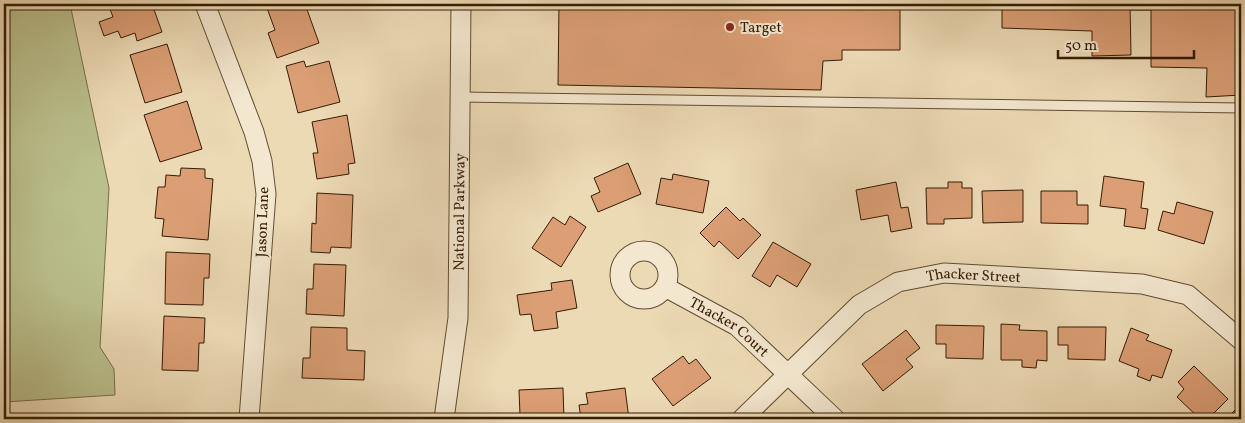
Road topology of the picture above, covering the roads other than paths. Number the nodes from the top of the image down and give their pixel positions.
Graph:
1 (205, 4) edge
2 (461, 4) edge
3 (461, 97) junction
4 (1241, 108) edge
5 (665, 287) dead end
6 (1241, 340) edge
7 (789, 374) junction
8 (249, 419) edge
9 (444, 419) edge
10 (742, 419) edge
11 (835, 419) edge

1 - 8 street, Jason Lane
2 - 3 street, National Parkway
3 - 4 lane
3 - 9 street, National Parkway
5 - 7 street, Thacker Court
6 - 7 street, Thacker Street
7 - 10 street, Thacker Street
7 - 11 street, Thacker Court

